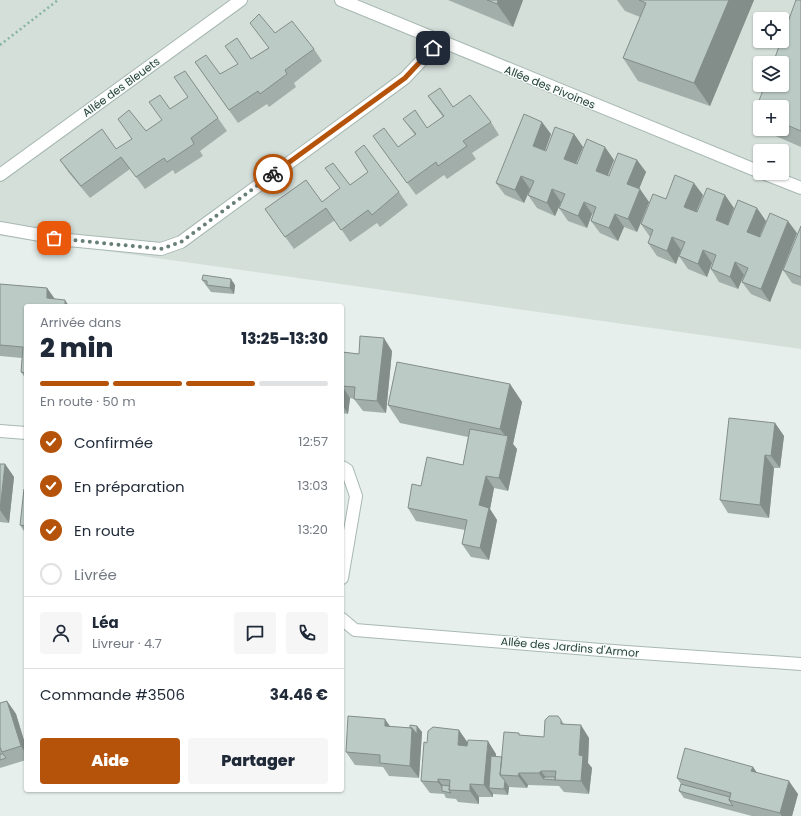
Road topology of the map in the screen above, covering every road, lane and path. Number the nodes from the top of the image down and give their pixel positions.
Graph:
1 (58, 0) edge
2 (241, 0) edge
3 (341, 0) edge
4 (440, 41) junction
5 (0, 45) edge
6 (753, 169) edge
7 (0, 175) edge
8 (781, 180) edge
9 (801, 188) edge
10 (0, 228) edge
11 (0, 431) edge
12 (24, 433) edge
13 (344, 468) edge
14 (344, 566) edge
15 (344, 622) edge
16 (801, 664) edge

1 - 5 path
2 - 7 street, Allée des Bleuets
3 - 4 street, Allée des Pivoines
4 - 6 street, Allée des Pivoines
4 - 10 street
8 - 9 street
11 - 12 street
13 - 14 street
15 - 16 street, Allée des Jardins d'Armor

